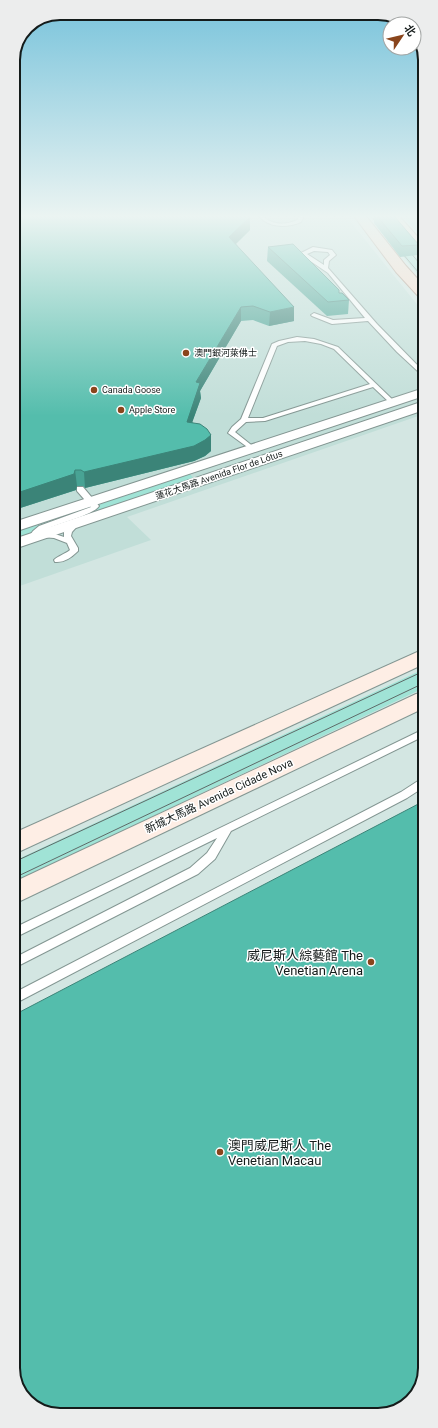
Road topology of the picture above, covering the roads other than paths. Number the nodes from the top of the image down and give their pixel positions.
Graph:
1 (339, 283) edge
2 (355, 303) junction
3 (348, 304) dead end
4 (314, 315) dead end
5 (369, 319) junction
6 (418, 370) edge
7 (374, 385) junction
8 (418, 396) edge
9 (418, 397) edge
10 (392, 402) junction
11 (244, 420) junction
12 (346, 432) junction
13 (252, 448) junction
14 (80, 489) edge
15 (92, 501) junction
16 (76, 523) junction
17 (20, 525) edge
18 (36, 536) junction
19 (69, 541) junction
20 (20, 542) edge
21 (58, 560) dead end
22 (418, 659) edge
23 (418, 702) edge
24 (418, 735) edge
25 (418, 786) edge
26 (228, 828) junction
27 (20, 841) edge
28 (20, 891) edge
29 (20, 930) edge
30 (20, 960) edge
31 (20, 997) edge

1 - 2 lane
2 - 3 lane
2 - 5 lane
4 - 5 lane
5 - 6 lane
7 - 10 lane
7 - 11 lane
7 - 11 lane
8 - 10 street, 蓮花大馬路 Avenida Flor de Lótus
9 - 12 street, 蓮花大馬路 Avenida Flor de Lótus
10 - 12 street
10 - 13 street, 蓮花大馬路 Avenida Flor de Lótus
11 - 13 lane
12 - 13 street
12 - 16 street, 蓮花大馬路 Avenida Flor de Lótus
13 - 15 street, 蓮花大馬路 Avenida Flor de Lótus
14 - 15 lane
15 - 17 street, 蓮花大馬路 Avenida Flor de Lótus
15 - 18 lane
16 - 18 street, 蓮花大馬路 Avenida Flor de Lótus
16 - 19 lane
18 - 19 lane
18 - 20 street, 蓮花大馬路 Avenida Flor de Lótus
19 - 21 lane
22 - 27 main road
23 - 28 main road, 新城大馬路 Avenida Cidade Nova
24 - 26 lane
25 - 31 lane
26 - 29 lane
26 - 30 lane

